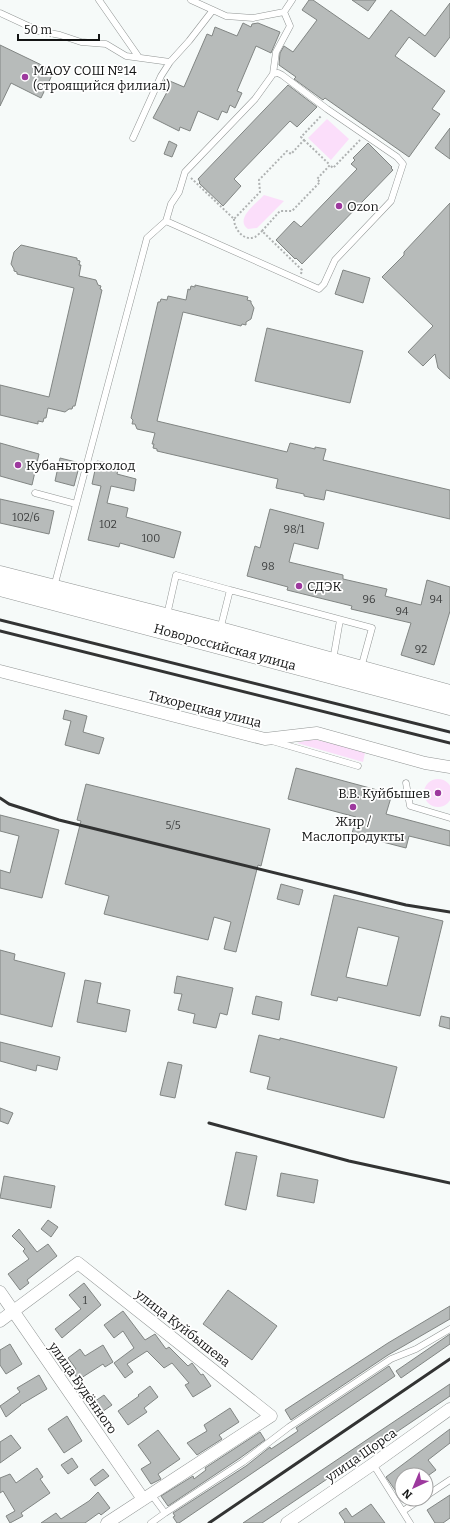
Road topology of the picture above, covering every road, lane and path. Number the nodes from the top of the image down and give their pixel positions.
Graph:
1 (99, 0) edge
2 (191, 0) edge
3 (292, 0) edge
4 (213, 10) junction
5 (284, 12) junction
6 (0, 13) edge
7 (138, 56) junction
8 (170, 62) junction
9 (274, 74) junction
10 (327, 109) junction
11 (365, 135) junction
12 (133, 138) dead end
13 (304, 140) junction
14 (330, 165) junction
15 (185, 172) junction
16 (234, 219) junction
17 (166, 221) junction
18 (262, 231) junction
19 (300, 280) junction
20 (35, 493) dead end
21 (76, 504) junction
22 (0, 574) edge
23 (0, 588) edge
24 (230, 590) junction
25 (52, 595) junction
26 (167, 617) junction
27 (340, 620) junction
28 (218, 638) junction
29 (333, 661) junction
30 (360, 669) junction
31 (0, 671) edge
32 (450, 692) edge
33 (450, 707) edge
34 (264, 739) junction
35 (358, 766) dead end
36 (450, 767) edge
37 (406, 783) dead end
38 (450, 818) edge
39 (0, 1292) edge
40 (13, 1311) junction
41 (0, 1321) edge
42 (450, 1329) edge
43 (450, 1409) edge
44 (373, 1464) junction
45 (450, 1480) edge
46 (434, 1491) edge
47 (147, 1497) junction
48 (409, 1507) edge
49 (403, 1511) junction
50 (165, 1513) junction
51 (107, 1523) edge
52 (151, 1523) edge
53 (287, 1523) edge
54 (410, 1523) edge

1 - 7 lane
2 - 4 lane
3 - 5 lane
4 - 5 lane
4 - 8 lane
5 - 9 lane
6 - 7 lane
7 - 8 lane
8 - 12 lane
9 - 10 lane
9 - 15 lane
10 - 11 lane
10 - 13 path
11 - 14 path
11 - 19 lane
13 - 14 path
13 - 16 path
14 - 18 path
15 - 16 path
15 - 17 lane
16 - 18 path
17 - 19 lane
17 - 21 lane
18 - 19 path
20 - 21 lane
21 - 25 lane
22 - 25 main road, Новороссийская улица
23 - 25 main road, Новороссийская улица
24 - 26 lane
24 - 27 lane
24 - 28 lane
25 - 26 main road, Новороссийская улица
25 - 28 main road, Новороссийская улица
26 - 28 main road, Новороссийская улица
27 - 29 lane
27 - 30 lane
28 - 29 main road, Новороссийская улица
28 - 33 main road, Новороссийская улица
29 - 30 main road, Новороссийская улица
30 - 32 main road, Новороссийская улица
31 - 34 street, Тихорецкая улица
34 - 35 lane
34 - 36 street, Тихорецкая улица
37 - 38 lane
39 - 40 street, улица Будённого
40 - 41 street
40 - 47 street, улица Будённого
40 - 47 street, улица Куйбышева
42 - 50 lane
43 - 44 street, улица Щорса
44 - 49 lane
44 - 53 street, улица Щорса
45 - 46 lane
47 - 50 lane
47 - 51 street
48 - 49 lane
49 - 54 lane
50 - 52 lane

